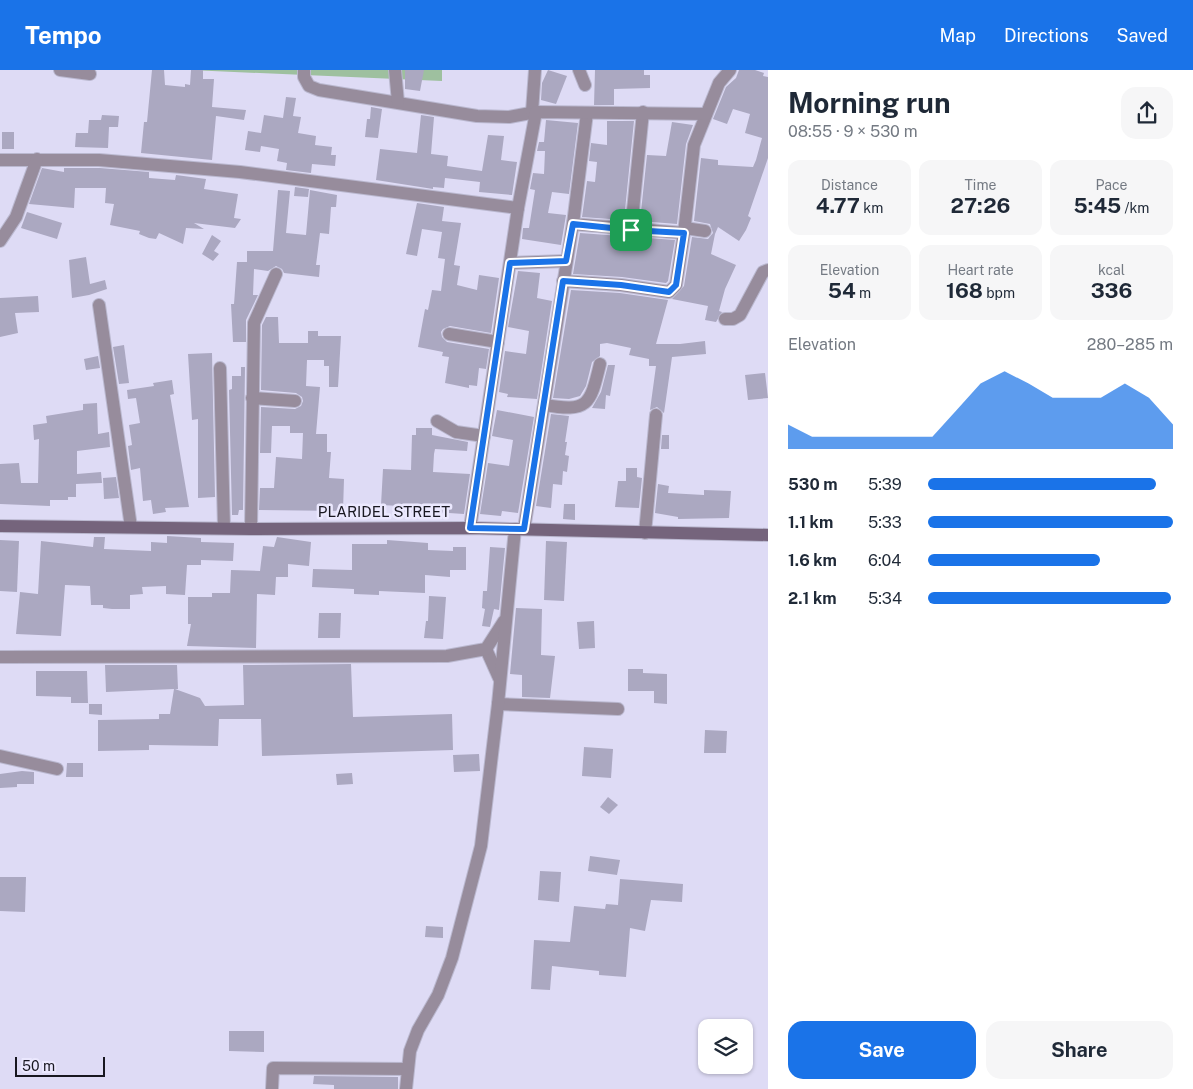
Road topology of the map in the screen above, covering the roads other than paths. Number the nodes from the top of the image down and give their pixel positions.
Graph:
1 (60, 70) edge
2 (304, 70) edge
3 (395, 70) edge
4 (535, 70) edge
5 (579, 70) edge
6 (730, 70) edge
7 (90, 74) dead end
8 (585, 85) dead end
9 (398, 102) junction
10 (534, 112) junction
11 (587, 112) junction
12 (643, 112) junction
13 (706, 114) junction
14 (0, 160) edge
15 (37, 160) junction
16 (518, 208) junction
17 (573, 224) junction
18 (631, 230) junction
19 (684, 230) junction
20 (705, 231) dead end
21 (0, 241) edge
22 (566, 261) junction
23 (510, 263) junction
24 (768, 270) edge
25 (276, 274) dead end
26 (563, 281) junction
27 (99, 305) dead end
28 (725, 319) dead end
29 (450, 334) dead end
30 (498, 342) junction
31 (600, 364) dead end
32 (220, 368) dead end
33 (252, 398) junction
34 (295, 401) dead end
35 (544, 405) junction
36 (656, 415) dead end
37 (437, 421) dead end
38 (484, 436) junction
39 (0, 526) edge
40 (131, 527) junction
41 (224, 528) junction
42 (470, 528) junction
43 (251, 529) junction
44 (520, 529) junction
45 (645, 533) junction
46 (768, 535) edge
47 (506, 618) junction
48 (486, 649) junction
49 (0, 657) edge
50 (500, 681) junction
51 (498, 704) junction
52 (618, 709) dead end
53 (0, 756) edge
54 (57, 768) dead end
55 (408, 1069) junction
56 (272, 1087) edge
57 (406, 1089) edge

1 - 7 street
2 - 9 street
3 - 9 street
4 - 10 street
5 - 8 street
6 - 13 street
9 - 10 street
10 - 11 street
10 - 16 street
11 - 12 street
11 - 17 street
12 - 13 street
12 - 18 street
13 - 19 street
14 - 15 street
15 - 16 street
15 - 21 street
16 - 23 street
17 - 18 street
17 - 22 street
18 - 19 street
19 - 20 street
19 - 26 street
22 - 23 street
22 - 26 street
23 - 30 street
24 - 28 street
25 - 33 street
26 - 35 street
27 - 40 street
29 - 30 street
30 - 38 street
31 - 35 street
32 - 41 street
33 - 34 street
33 - 43 street
35 - 44 street
36 - 45 street
37 - 38 street
38 - 42 street
39 - 40 street, PLARIDEL STREET
40 - 41 street, PLARIDEL STREET
41 - 43 street, PLARIDEL STREET
42 - 43 street, PLARIDEL STREET
42 - 44 street, PLARIDEL STREET
44 - 45 street, PLARIDEL STREET
44 - 47 street
45 - 46 street, PLARIDEL STREET
47 - 48 street
47 - 50 street
48 - 49 street
48 - 50 street
50 - 51 street
51 - 52 street
51 - 55 street
53 - 54 street
55 - 56 street
55 - 57 street

